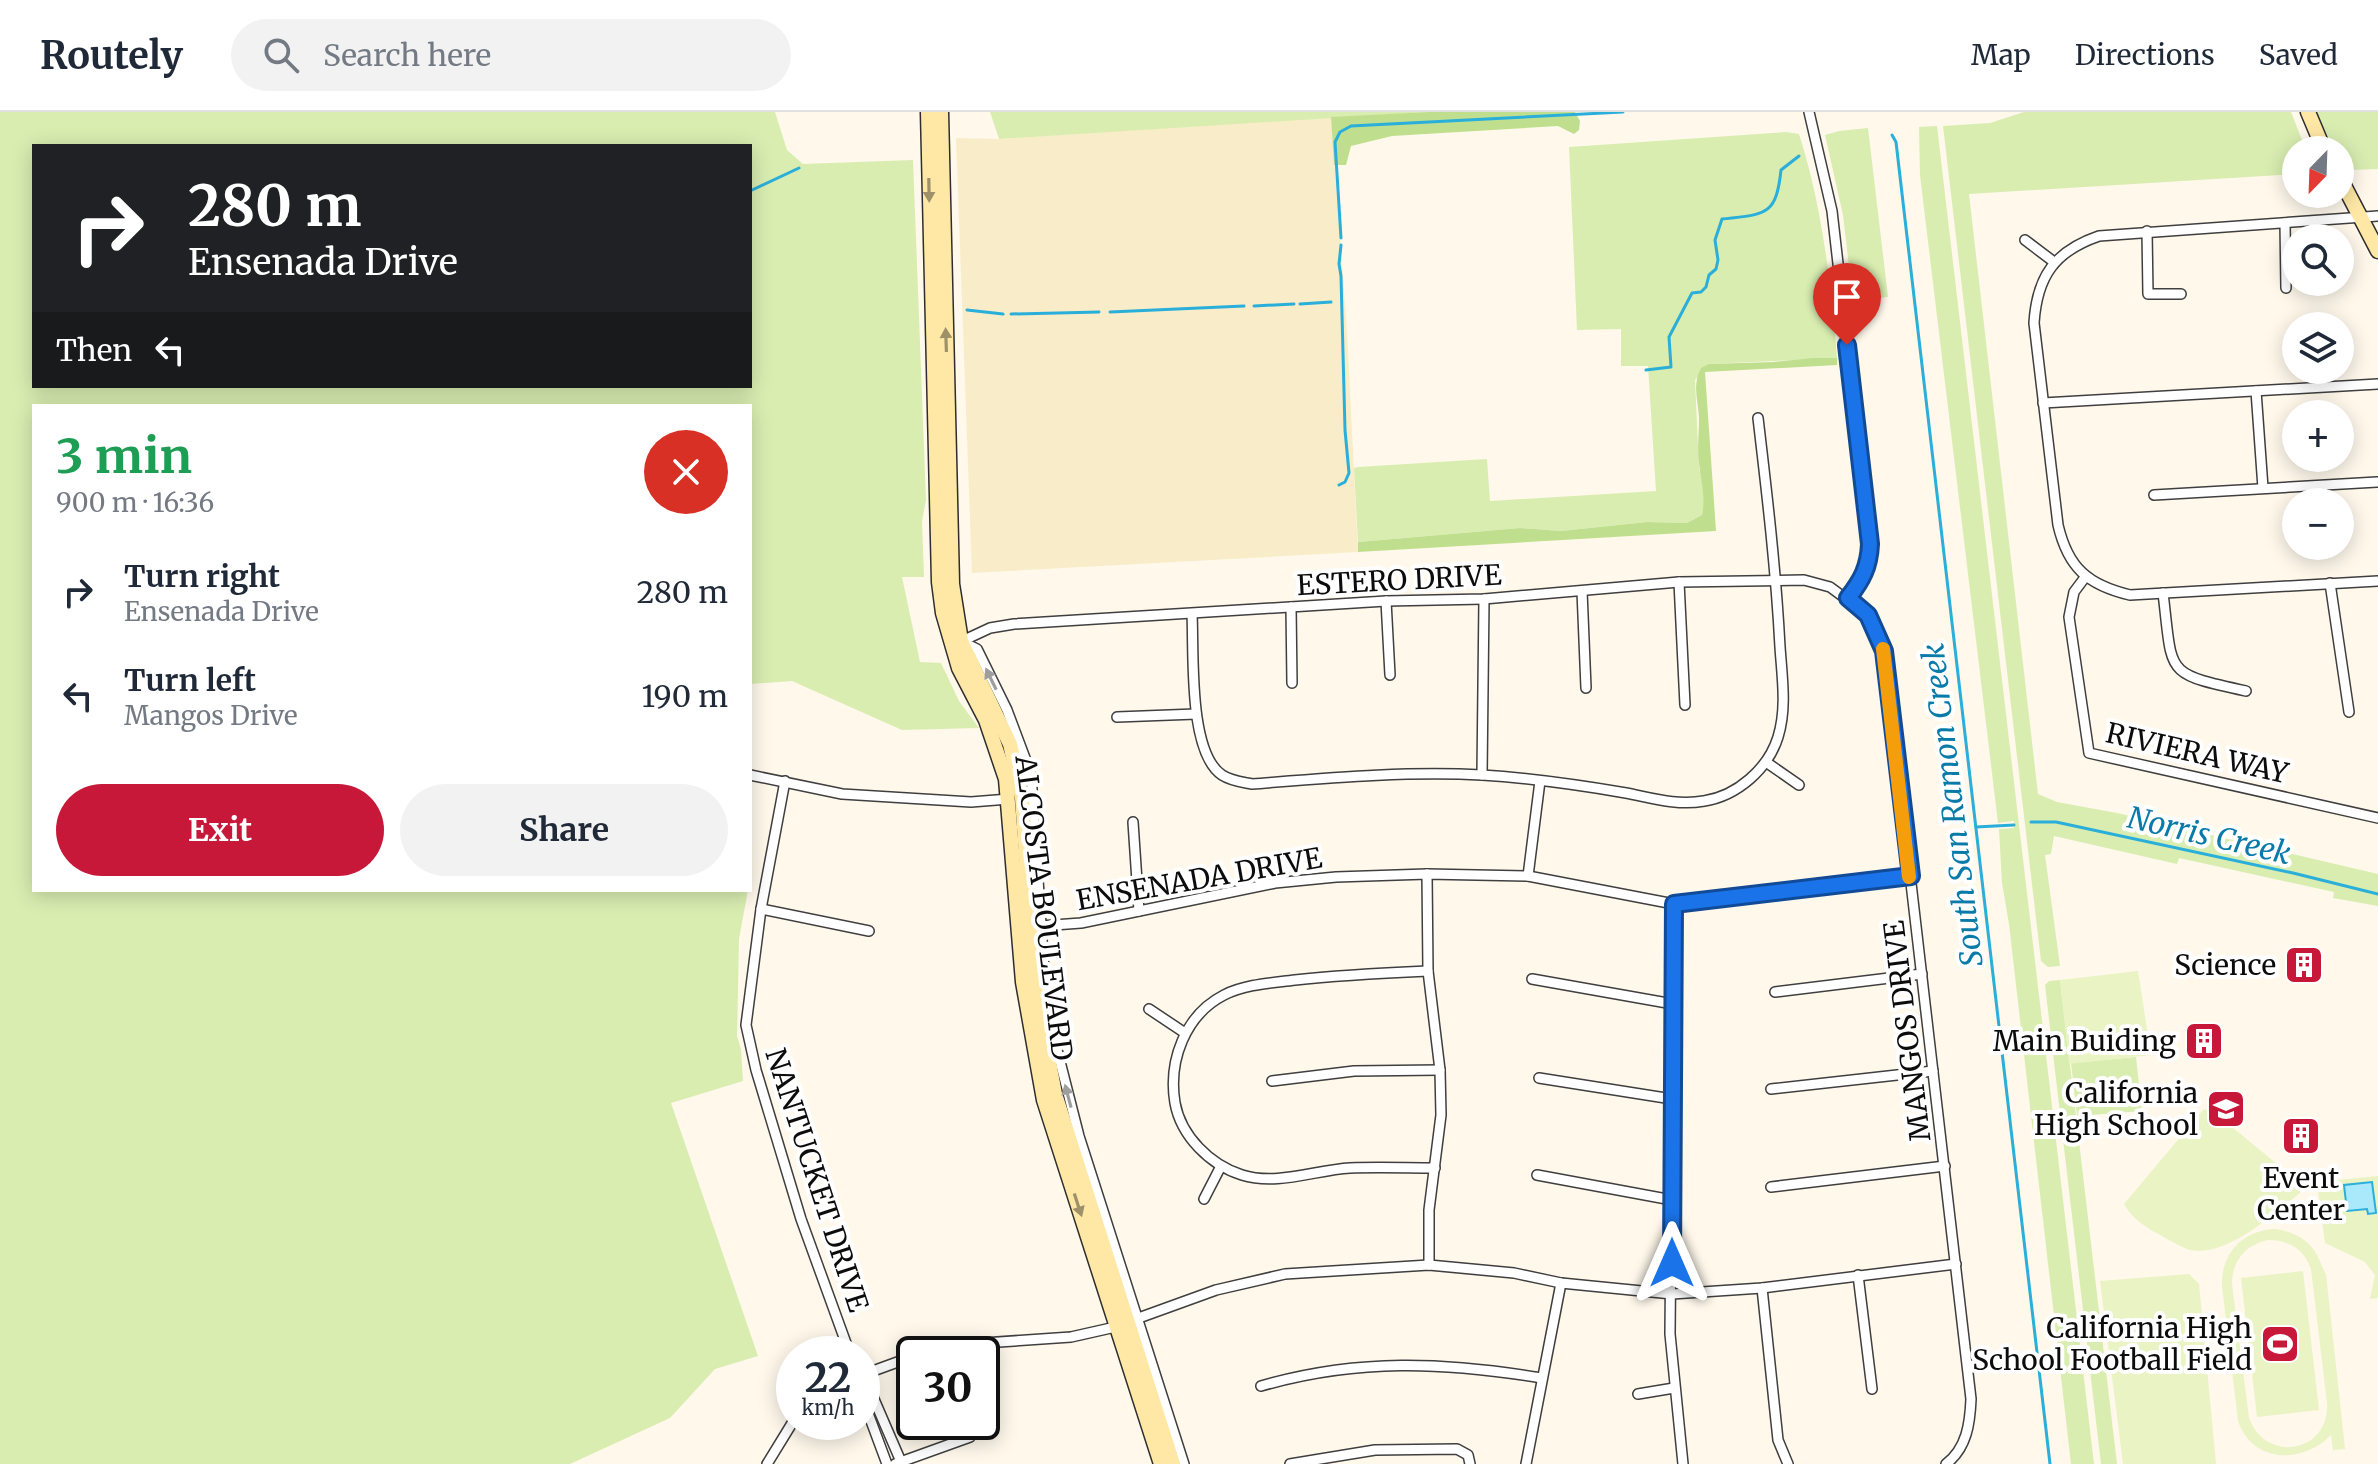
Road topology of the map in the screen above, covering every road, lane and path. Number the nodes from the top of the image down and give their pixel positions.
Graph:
1 (928, 112) edge
2 (941, 112) edge
3 (1809, 112) edge
4 (2308, 112) edge
5 (2318, 136) edge
6 (2354, 196) edge
7 (2370, 217) edge
8 (2285, 223) joint
9 (2147, 231) junction
10 (2025, 240) dead end
11 (2378, 251) edge
12 (2054, 262) junction
13 (2181, 294) dead end
14 (2378, 384) edge
15 (2256, 391) junction
16 (2043, 403) junction
17 (1758, 418) dead end
18 (2377, 482) edge
19 (2263, 488) junction
20 (2154, 495) dead end
21 (2086, 576) junction
22 (1776, 580) junction
23 (2378, 581) edge
24 (1679, 582) junction
25 (2330, 583) junction
26 (1582, 591) junction
27 (2163, 593) junction
28 (1848, 598) junction
29 (1484, 599) junction
30 (1386, 601) junction
31 (1291, 607) junction
32 (1192, 614) junction
33 (956, 644) junction
34 (1390, 675) dead end
35 (1292, 683) dead end
36 (1586, 688) dead end
37 (2246, 691) dead end
38 (1685, 705) dead end
39 (2349, 712) dead end
40 (1196, 714) junction
41 (1117, 717) dead end
42 (1766, 762) junction
43 (752, 775) edge
44 (1482, 775) junction
45 (785, 781) junction
46 (1540, 781) junction
47 (1799, 785) dead end
48 (1015, 798) junction
49 (2378, 818) edge
50 (1133, 822) dead end
51 (1427, 874) junction
52 (1528, 876) junction
53 (1911, 876) junction
54 (1674, 904) junction
55 (761, 909) junction
56 (1139, 911) junction
57 (1030, 927) junction
58 (869, 931) dead end
59 (1428, 971) junction
60 (1922, 974) junction
61 (1532, 979) dead end
62 (1775, 992) dead end
63 (1673, 1004) junction
64 (1149, 1009) dead end
65 (1185, 1033) junction
66 (1440, 1070) junction
67 (1933, 1071) junction
68 (1539, 1078) dead end
69 (1272, 1081) dead end
70 (1771, 1089) dead end
71 (1672, 1099) junction
72 (1221, 1166) junction
73 (1945, 1166) junction
74 (1435, 1168) junction
75 (1537, 1175) dead end
76 (1771, 1187) dead end
77 (1204, 1199) dead end
78 (1672, 1200) junction
79 (1956, 1264) junction
80 (1429, 1265) junction
81 (1858, 1275) junction
82 (1561, 1283) junction
83 (1762, 1288) junction
84 (1672, 1294) junction
85 (1128, 1321) junction
86 (843, 1336) edge
87 (1000, 1342) edge
88 (1542, 1378) junction
89 (1261, 1386) dead end
90 (1674, 1388) junction
91 (1872, 1389) dead end
92 (1638, 1394) dead end
93 (880, 1415) edge
94 (782, 1440) edge
95 (878, 1440) edge
96 (962, 1440) edge
97 (1951, 1462) edge
98 (900, 1463) edge
99 (767, 1464) edge
100 (887, 1464) edge
101 (1161, 1464) edge
102 (1173, 1464) edge
103 (1184, 1464) edge
104 (1290, 1464) edge
105 (1470, 1464) edge
106 (1526, 1464) edge
107 (1683, 1464) edge
108 (1788, 1464) edge

1 -> 33 main road, ALCOSTA BOULEVARD
33 -> 2 main road, ALCOSTA BOULEVARD
3 - 28 street
4 - 5 main road
6 - 7 main road
7 - 8 street
7 - 11 main road
8 - 9 street
9 - 12 street
9 - 13 street
10 - 12 street
12 - 16 street
14 - 15 street
15 - 16 street
15 - 19 street
16 - 21 street
17 - 22 street
18 - 19 street
19 - 20 street
21 - 27 street
21 - 49 street, RIVIERA WAY
22 - 24 street, ESTERO DRIVE
22 - 28 street, ESTERO DRIVE
22 - 42 street
23 - 25 street
24 - 26 street, ESTERO DRIVE
24 - 38 street
25 - 27 street
25 - 39 street
26 - 29 street, ESTERO DRIVE
26 - 36 street
27 - 37 street
28 - 53 street, MANGOS DRIVE
29 - 30 street, ESTERO DRIVE
29 - 44 street
30 - 31 street, ESTERO DRIVE
30 - 34 street
31 - 32 street, ESTERO DRIVE
31 - 35 street
32 - 33 street, ESTERO DRIVE
32 - 40 street
33 - 48 main road, ALCOSTA BOULEVARD
57 -> 33 street, ALCOSTA BOULEVARD
40 - 41 street
40 - 44 street
42 - 46 street
42 - 47 street
43 - 45 street
44 - 46 street
45 - 48 street
45 - 55 street, NANTUCKET DRIVE
46 - 52 street
48 - 57 main road, ALCOSTA BOULEVARD
50 - 56 street
51 - 52 street, ENSENADA DRIVE
51 - 56 street, ENSENADA DRIVE
51 - 59 street
52 - 54 street, ENSENADA DRIVE
53 - 54 street, ENSENADA DRIVE
53 - 60 street, MANGOS DRIVE
54 - 63 street
55 - 58 street
55 - 86 street, NANTUCKET DRIVE
56 - 57 street, ENSENADA DRIVE
57 - 85 main road, ALCOSTA BOULEVARD
59 - 65 street
59 - 66 street
60 - 62 street
60 - 67 street, MANGOS DRIVE
61 - 63 street
63 - 71 street
64 - 65 street
65 - 72 street
66 - 69 street
66 - 74 street
67 - 70 street
67 - 73 street, MANGOS DRIVE
68 - 71 street
71 - 78 street
72 - 74 street
72 - 77 street
73 - 76 street
73 - 79 street, MANGOS DRIVE
74 - 80 street
75 - 78 street
78 - 84 street
79 - 81 street
79 - 97 street, MANGOS DRIVE
80 - 82 street
80 - 85 street
81 - 83 street
81 - 91 street
82 - 84 street
82 - 88 street
83 - 84 street
83 - 108 street
84 - 90 street
85 - 87 street
85 - 101 main road, ALCOSTA BOULEVARD
85 - 102 main road, ALCOSTA BOULEVARD
85 - 103 street, ALCOSTA BOULEVARD
88 - 89 street
88 - 106 street
90 - 92 street
90 - 107 street
93 - 98 street
94 - 99 street
95 - 100 street
96 - 98 street
104 - 105 street

